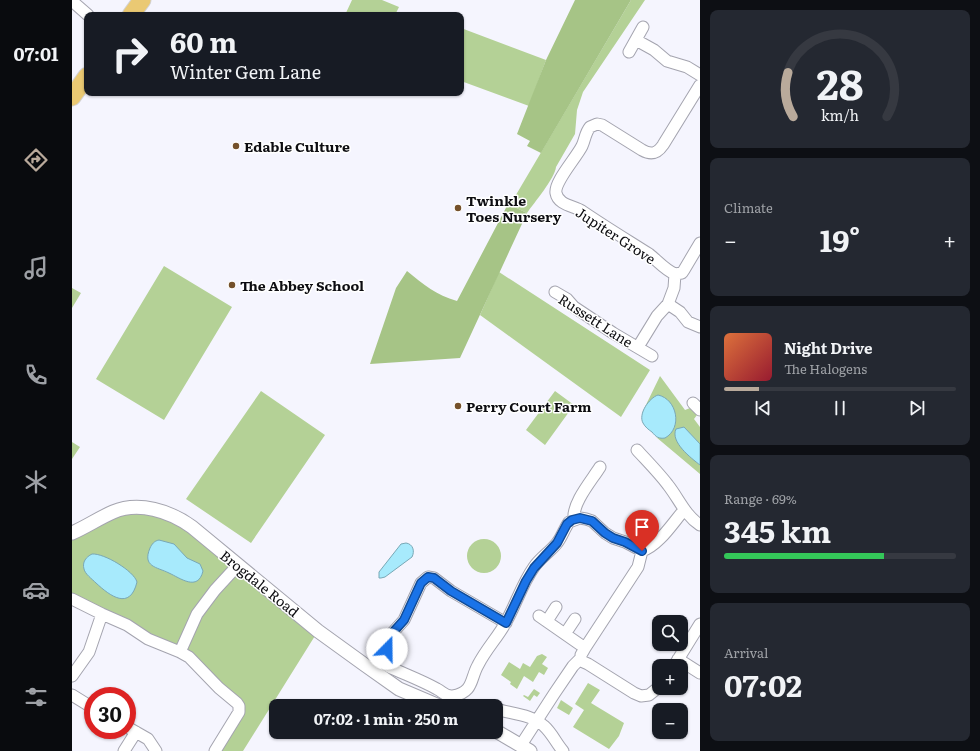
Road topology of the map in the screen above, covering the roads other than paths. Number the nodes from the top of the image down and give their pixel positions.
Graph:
1 (142, 0) edge
2 (72, 1) edge
3 (85, 12) edge
4 (133, 12) edge
5 (643, 27) dead end
6 (636, 40) junction
7 (629, 52) dead end
8 (700, 75) edge
9 (84, 80) edge
10 (700, 85) edge
11 (72, 98) edge
12 (700, 242) edge
13 (676, 274) junction
14 (555, 292) dead end
15 (668, 304) junction
16 (700, 327) edge
17 (638, 347) junction
18 (652, 356) dead end
19 (636, 450) dead end
20 (600, 467) dead end
21 (684, 510) junction
22 (574, 519) junction
23 (700, 525) edge
24 (72, 533) edge
25 (642, 551) junction
26 (238, 565) junction
27 (72, 599) edge
28 (556, 606) dead end
29 (102, 614) junction
30 (575, 619) dead end
31 (506, 623) junction
32 (700, 624) edge
33 (565, 634) junction
34 (585, 648) junction
35 (180, 652) junction
36 (678, 659) edge
37 (581, 660) junction
38 (688, 668) edge
39 (700, 673) edge
40 (72, 676) edge
41 (652, 694) edge
42 (72, 695) edge
43 (421, 699) edge
44 (84, 702) edge
45 (503, 711) edge
46 (537, 721) junction
47 (136, 732) edge
48 (503, 735) edge
49 (128, 739) edge
50 (525, 748) edge
51 (124, 751) edge
52 (156, 751) edge
53 (215, 751) edge
54 (563, 751) edge

1 - 4 main road
2 - 3 street
5 - 6 street
6 - 7 street
6 - 8 street
9 - 11 main road
10 - 13 street, Jupiter Grove
12 - 13 street
13 - 15 street, Russett Lane
14 - 17 street, Russett Lane
15 - 16 street
15 - 17 street, Russett Lane
17 - 18 street, Russett Lane
19 - 21 street
20 - 22 street
21 - 23 street
21 - 25 street
22 - 25 street
22 - 31 street
24 - 26 street, Brogdale Road
25 - 34 street
26 - 35 street
26 - 43 street, Brogdale Road
27 - 29 street
28 - 33 street
29 - 35 street
29 - 40 street
30 - 33 street
31 - 31 street
32 - 36 street
33 - 34 street
34 - 37 street
35 - 53 street
37 - 41 street
37 - 46 street
38 - 39 street
42 - 44 street
45 - 46 street
46 - 50 street
46 - 54 street
47 - 52 street
48 - 50 street
49 - 51 street

